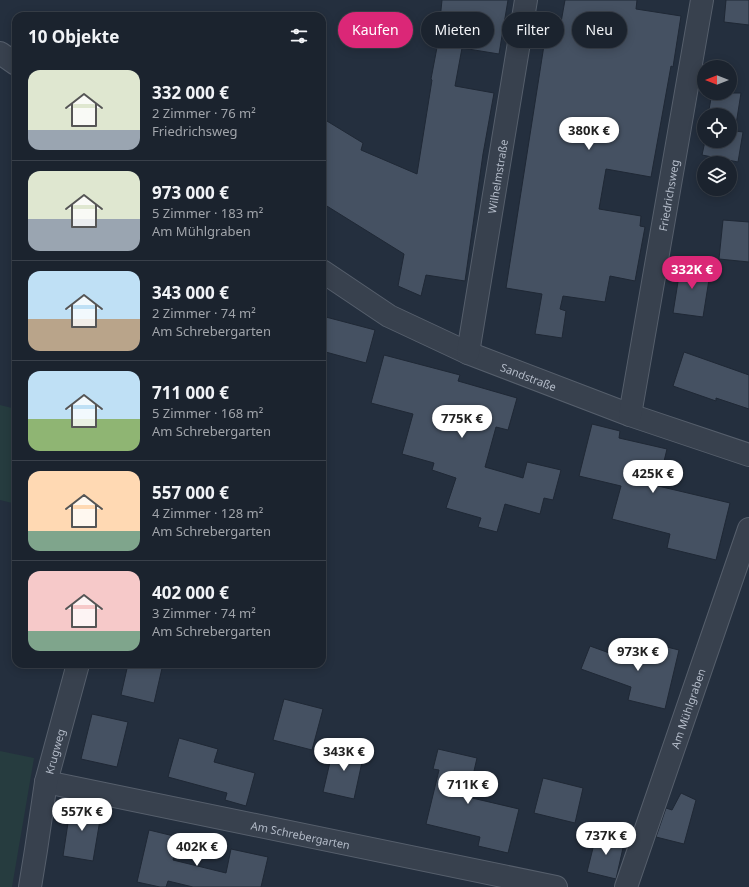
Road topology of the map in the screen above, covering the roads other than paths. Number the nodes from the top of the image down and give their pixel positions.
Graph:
1 (526, 0) edge
2 (702, 0) edge
3 (0, 53) edge
4 (12, 61) edge
5 (326, 274) edge
6 (468, 353) junction
7 (630, 415) junction
8 (749, 455) edge
9 (749, 529) edge
10 (77, 668) edge
11 (46, 782) junction
12 (30, 887) edge
13 (556, 887) edge
14 (626, 887) edge

1 - 6 street, Wilhelmstraße
2 - 7 street, Friedrichsweg
3 - 4 street
5 - 6 street, Sandstraße
6 - 7 street, Sandstraße
7 - 8 street, Sandstraße
9 - 14 street, Am Mühlgraben
10 - 11 street, Krugweg
11 - 12 street, Krugweg
11 - 13 street, Am Schrebergarten

